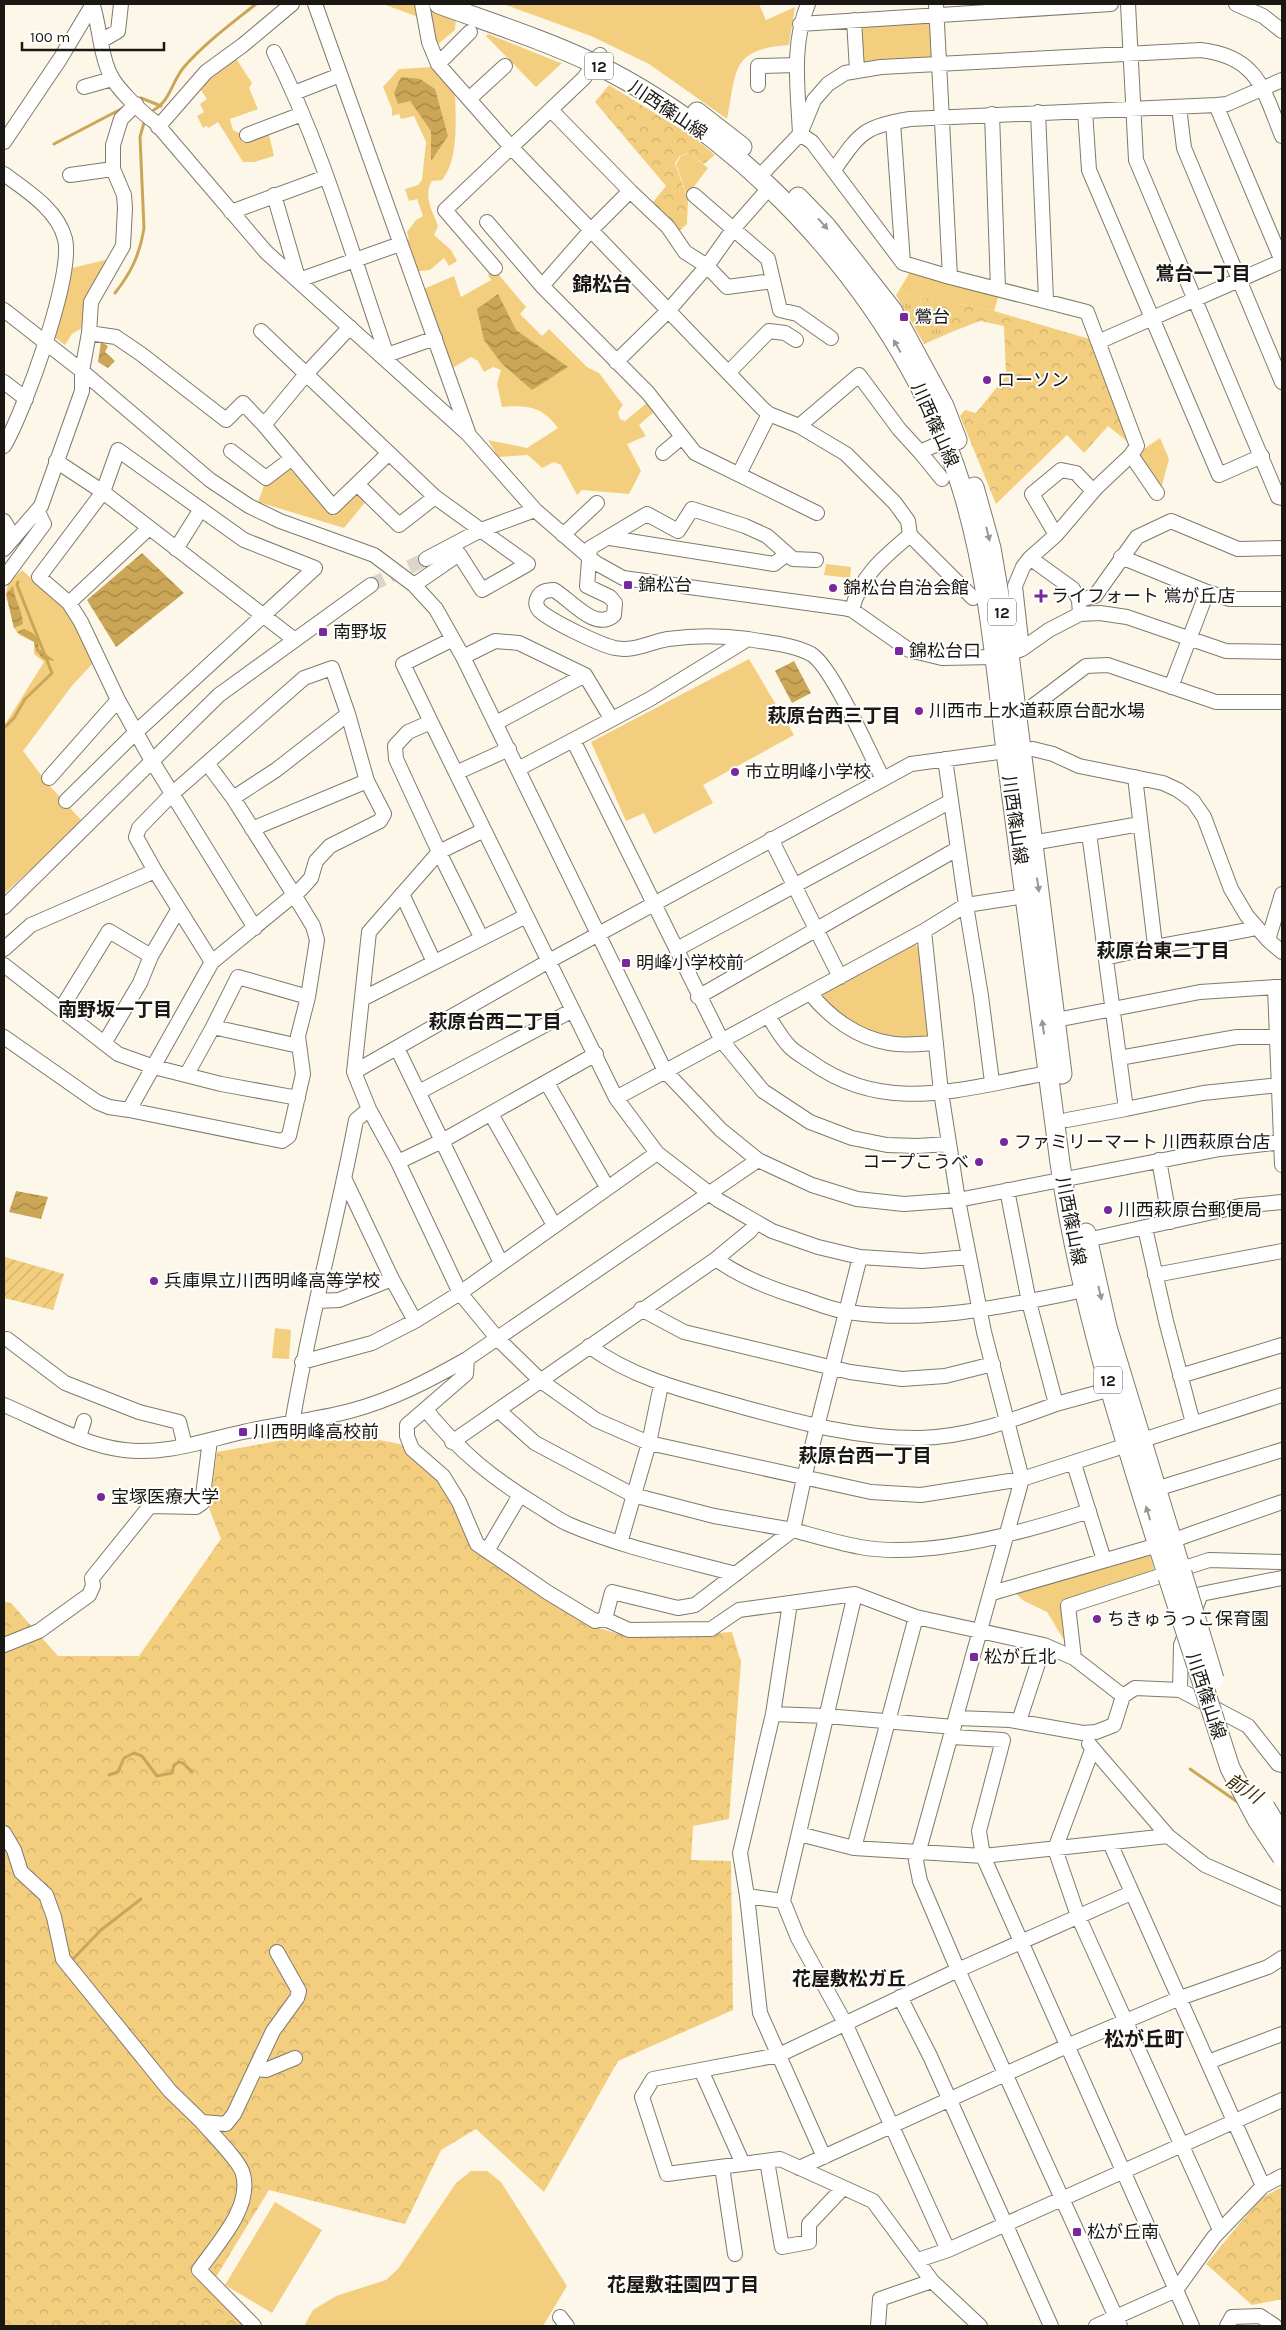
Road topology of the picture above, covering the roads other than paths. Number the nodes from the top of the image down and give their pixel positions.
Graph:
1 (122, 4) edge
2 (292, 4) edge
3 (315, 4) edge
4 (422, 4) edge
5 (439, 4) edge
6 (808, 4) edge
7 (1111, 4) edge
8 (1128, 4) edge
9 (1236, 4) edge
10 (93, 5) edge
11 (468, 8) edge
12 (936, 9) edge
13 (854, 20) junction
14 (800, 24) junction
15 (1282, 31) edge
16 (470, 32) dead end
17 (101, 41) junction
18 (274, 52) dead end
19 (1131, 53) junction
20 (597, 59) junction
21 (938, 63) junction
22 (438, 64) junction
23 (505, 66) dead end
24 (797, 66) junction
25 (857, 70) junction
26 (340, 75) junction
27 (112, 79) junction
28 (1282, 80) edge
29 (758, 85) dead end
30 (84, 87) dead end
31 (1262, 88) junction
32 (294, 93) junction
33 (469, 99) junction
34 (1216, 105) junction
35 (1179, 107) junction
36 (1133, 109) junction
37 (551, 110) junction
38 (1085, 111) junction
39 (1038, 112) junction
40 (302, 114) junction
41 (992, 114) junction
42 (147, 116) junction
43 (942, 117) junction
44 (894, 122) junction
45 (800, 134) junction
46 (247, 135) dead end
47 (1282, 136) edge
48 (4, 142) edge
49 (510, 147) junction
50 (113, 169) junction
51 (834, 170) junction
52 (4, 174) edge
53 (70, 175) dead end
54 (326, 177) junction
55 (765, 177) junction
56 (630, 190) junction
57 (274, 195) junction
58 (694, 195) dead end
59 (231, 212) junction
60 (487, 222) dead end
61 (734, 228) junction
62 (591, 230) junction
63 (400, 244) junction
64 (355, 259) junction
65 (1282, 261) edge
66 (903, 263) junction
67 (707, 266) junction
68 (495, 268) dead end
69 (950, 277) junction
70 (299, 279) junction
71 (1238, 280) junction
72 (773, 281) junction
73 (542, 286) junction
74 (998, 289) junction
75 (1195, 299) junction
76 (1046, 300) junction
77 (4, 310) edge
78 (669, 310) junction
79 (1152, 318) junction
80 (350, 328) junction
81 (261, 331) dead end
82 (89, 333) junction
83 (435, 338) junction
84 (830, 338) dead end
85 (796, 340) dead end
86 (44, 342) junction
87 (1098, 342) junction
88 (389, 360) junction
89 (616, 362) junction
90 (82, 371) junction
91 (307, 373) junction
92 (728, 373) junction
93 (4, 382) edge
94 (1282, 382) edge
95 (26, 399) junction
96 (769, 414) junction
97 (264, 425) junction
98 (798, 426) junction
99 (468, 434) junction
100 (682, 437) junction
101 (950, 439) junction
102 (4, 445) edge
103 (231, 451) dead end
104 (920, 452) junction
105 (389, 453) junction
106 (663, 453) dead end
107 (1131, 454) junction
108 (1262, 456) junction
109 (291, 459) junction
110 (56, 461) junction
111 (739, 474) junction
112 (942, 479) dead end
113 (357, 484) junction
114 (1093, 491) junction
115 (103, 492) junction
116 (1157, 493) dead end
117 (435, 497) junction
118 (1282, 498) edge
119 (598, 503) dead end
120 (201, 509) junction
121 (535, 510) junction
122 (817, 513) dead end
123 (40, 517) junction
124 (4, 521) edge
125 (149, 528) junction
126 (481, 530) junction
127 (563, 534) junction
128 (910, 535) junction
129 (1056, 536) junction
130 (14, 538) junction
131 (610, 538) junction
132 (1282, 548) edge
133 (4, 549) edge
134 (176, 549) junction
135 (787, 554) junction
136 (1122, 557) junction
137 (590, 558) junction
138 (1030, 558) junction
139 (426, 559) tunnel mouth
140 (816, 560) dead end
141 (4, 578) edge
142 (371, 585) tunnel mouth
143 (414, 585) junction
144 (1207, 592) junction
145 (973, 598) dead end
146 (1282, 598) edge
147 (1080, 600) junction
148 (69, 603) junction
149 (852, 610) junction
150 (262, 614) junction
151 (1080, 614) junction
152 (748, 639) junction
153 (296, 640) junction
154 (453, 640) junction
155 (1189, 640) junction
156 (1282, 652) edge
157 (1009, 653) junction
158 (463, 656) junction
159 (585, 675) junction
160 (1171, 687) junction
161 (118, 700) junction
162 (1282, 702) edge
163 (1030, 709) dead end
164 (348, 714) junction
165 (611, 718) junction
166 (431, 722) junction
167 (496, 723) junction
168 (136, 732) junction
169 (573, 740) junction
170 (508, 749) junction
171 (1014, 750) junction
172 (945, 759) junction
173 (152, 761) junction
174 (207, 763) junction
175 (518, 769) junction
176 (458, 772) junction
177 (1135, 777) junction
178 (49, 778) dead end
179 (883, 779) junction
180 (367, 781) junction
181 (172, 792) junction
182 (233, 798) junction
183 (951, 800) junction
184 (66, 801) dead end
185 (1140, 824) junction
186 (252, 828) junction
187 (484, 830) junction
188 (1088, 833) junction
189 (771, 839) junction
190 (1032, 843) junction
191 (957, 849) junction
192 (439, 852) junction
193 (155, 871) junction
194 (793, 886) junction
195 (292, 893) junction
196 (402, 894) junction
197 (1282, 894) edge
198 (1025, 896) junction
199 (655, 904) junction
200 (966, 905) junction
201 (4, 907) edge
202 (178, 910) junction
203 (526, 916) junction
204 (255, 928) junction
205 (1256, 928) junction
206 (817, 930) junction
207 (924, 931) junction
208 (598, 934) junction
209 (481, 937) junction
210 (1268, 940) junction
211 (1155, 945) junction
212 (4, 949) edge
213 (677, 949) junction
214 (1282, 952) edge
215 (151, 956) junction
216 (1106, 958) junction
217 (549, 961) junction
218 (212, 962) junction
219 (434, 962) junction
220 (4, 966) edge
221 (840, 977) junction
222 (1279, 987) edge
223 (810, 993) junction
224 (308, 997) junction
225 (698, 997) junction
226 (362, 999) junction
227 (1113, 1008) junction
228 (61, 1009) junction
229 (573, 1010) junction
230 (768, 1016) junction
231 (1056, 1020) junction
232 (213, 1027) junction
233 (4, 1037) edge
234 (1278, 1037) junction
235 (722, 1041) junction
236 (104, 1042) junction
237 (936, 1043) junction
238 (299, 1046) junction
239 (397, 1048) junction
240 (596, 1054) junction
241 (1119, 1058) junction
242 (154, 1067) junction
243 (665, 1071) junction
244 (354, 1072) junction
245 (1049, 1073) junction
246 (187, 1074) junction
247 (992, 1082) junction
248 (547, 1083) junction
249 (1280, 1085) junction
250 (419, 1092) junction
251 (941, 1092) junction
252 (298, 1098) junction
253 (616, 1098) junction
254 (369, 1109) junction
255 (1126, 1109) junction
256 (128, 1110) junction
257 (491, 1114) junction
258 (1068, 1120) junction
259 (442, 1141) junction
260 (1281, 1142) edge
261 (949, 1144) junction
262 (657, 1153) junction
263 (758, 1160) junction
264 (1160, 1160) junction
265 (398, 1162) junction
266 (1282, 1165) edge
267 (1069, 1178) junction
268 (345, 1180) junction
269 (607, 1187) junction
270 (1007, 1190) junction
271 (708, 1193) junction
272 (958, 1200) junction
273 (1282, 1202) edge
274 (756, 1222) junction
275 (1170, 1222) junction
276 (554, 1225) junction
277 (1145, 1228) junction
278 (1087, 1240) junction
279 (1282, 1251) edge
280 (860, 1257) junction
281 (969, 1257) junction
282 (716, 1259) junction
283 (501, 1263) junction
284 (1155, 1275) junction
285 (392, 1279) junction
286 (1084, 1290) junction
287 (460, 1293) junction
288 (317, 1301) junction
289 (1029, 1302) junction
290 (641, 1310) junction
291 (847, 1312) junction
292 (980, 1312) junction
293 (415, 1321) junction
294 (498, 1338) junction
295 (7, 1339) dead end
296 (1282, 1344) edge
297 (589, 1346) junction
298 (467, 1359) junction
299 (302, 1362) junction
300 (992, 1364) junction
301 (833, 1368) junction
302 (1180, 1376) junction
303 (540, 1381) junction
304 (661, 1384) junction
305 (1110, 1389) junction
306 (1282, 1395) edge
307 (1056, 1404) junction
308 (4, 1405) edge
309 (426, 1410) junction
310 (498, 1410) junction
311 (84, 1421) dead end
312 (1008, 1422) junction
313 (1193, 1423) junction
314 (292, 1424) junction
315 (818, 1426) junction
316 (79, 1437) junction
317 (210, 1440) junction
318 (452, 1442) junction
319 (649, 1443) junction
320 (1135, 1443) junction
321 (185, 1446) junction
322 (1282, 1450) edge
323 (1074, 1464) junction
324 (804, 1478) junction
325 (1022, 1479) junction
326 (1156, 1489) junction
327 (520, 1495) junction
328 (634, 1495) junction
329 (1282, 1502) edge
330 (1089, 1512) junction
331 (793, 1530) junction
332 (1008, 1533) junction
333 (620, 1543) junction
334 (1165, 1543) junction
335 (486, 1551) junction
336 (1104, 1560) junction
337 (1282, 1562) edge
338 (1174, 1573) junction
339 (736, 1574) junction
340 (1282, 1578) edge
341 (992, 1593) junction
342 (855, 1594) junction
343 (790, 1603) junction
344 (916, 1617) junction
345 (605, 1619) junction
346 (981, 1633) junction
347 (4, 1645) edge
348 (1044, 1645) junction
349 (1074, 1658) junction
350 (1180, 1690) junction
351 (1123, 1696) junction
352 (773, 1714) junction
353 (826, 1716) junction
354 (1019, 1721) junction
355 (888, 1723) junction
356 (954, 1727) junction
357 (1083, 1733) junction
358 (1092, 1750) junction
359 (1282, 1765) edge
360 (4, 1833) edge
361 (799, 1834) junction
362 (1282, 1835) edge
363 (1168, 1836) junction
364 (1110, 1843) junction
365 (854, 1848) junction
366 (1055, 1849) junction
367 (918, 1852) junction
368 (983, 1856) junction
369 (1282, 1857) edge
370 (1131, 1893) junction
371 (747, 1896) junction
372 (1282, 1898) edge
373 (783, 1901) junction
374 (1078, 1916) junction
375 (1022, 1942) junction
376 (277, 1952) dead end
377 (1282, 1958) edge
378 (958, 1970) junction
379 (900, 1997) junction
380 (1180, 1998) junction
381 (1124, 2022) junction
382 (845, 2023) junction
383 (1282, 2034) edge
384 (1067, 2046) junction
385 (779, 2055) junction
386 (295, 2058) dead end
387 (1208, 2062) junction
388 (256, 2069) junction
389 (701, 2070) junction
390 (1004, 2074) junction
391 (949, 2099) junction
392 (1282, 2100) edge
393 (1233, 2120) junction
394 (202, 2122) junction
395 (891, 2126) junction
396 (1181, 2144) junction
397 (824, 2157) junction
398 (767, 2161) junction
399 (743, 2164) junction
400 (722, 2167) junction
401 (798, 2168) junction
402 (1122, 2170) junction
403 (1282, 2176) edge
404 (1263, 2186) junction
405 (843, 2188) junction
406 (1061, 2198) junction
407 (1004, 2224) junction
408 (1220, 2230) junction
409 (948, 2250) junction
410 (735, 2254) dead end
411 (918, 2260) junction
412 (932, 2281) junction
413 (1176, 2290) junction
414 (1118, 2322) edge
415 (254, 2326) edge
416 (878, 2326) edge
417 (980, 2326) edge
418 (1051, 2326) edge
419 (1096, 2326) edge
420 (1192, 2326) edge
421 (1227, 2326) edge
422 (1275, 2326) edge

1 - 17 street
2 - 42 street
3 - 26 street
4 - 22 street
5 - 11 main road, 川西篠山線 / 12
6 - 14 street
7 - 12 street
8 - 19 street
9 - 15 street
10 - 17 street
10 - 48 street
11 - 20 main road, 川西篠山線 / 12
12 - 13 street
12 - 21 street
13 - 14 street
13 - 25 street
14 - 24 street
16 - 22 street
17 - 27 street
18 - 32 street
19 - 21 street
19 - 31 street
19 - 36 street
20 - 37 street
20 - 55 main road, 川西篠山線 / 12
21 - 25 street
21 - 43 street
22 - 33 street
23 - 33 street
24 - 29 street
24 - 45 street
25 - 45 street
26 - 32 street
26 - 63 street
27 - 30 street
27 - 42 street
28 - 31 street
31 - 34 street
31 - 47 street
32 - 40 street
33 - 49 street
34 - 35 street
34 - 65 street
35 - 36 street
35 - 71 street
36 - 38 street
36 - 75 street
37 - 49 street
37 - 56 street
38 - 39 street
38 - 79 street
39 - 41 street
39 - 76 street
40 - 46 street
40 - 54 street
41 - 43 street
41 - 74 street
42 - 50 street
42 - 59 street
43 - 44 street
43 - 69 street
44 - 51 street
44 - 66 street
45 - 51 street
45 - 55 street
49 - 62 street
49 - 68 street
50 - 53 street
50 - 82 street
51 - 66 street
52 - 86 street
54 - 57 street
54 - 64 street
55 - 61 street
55 - 101 main road, 川西篠山線 / 12
56 - 62 street
56 - 67 street
57 - 59 street
57 - 70 street
58 - 61 street
59 - 70 street
60 - 73 street
61 - 67 street
61 - 72 street
62 - 73 street
62 - 78 street
63 - 64 street
63 - 83 street
64 - 70 street
64 - 88 street
65 - 71 street
66 - 69 street
67 - 72 street
67 - 78 street
69 - 74 street
70 - 80 street
71 - 75 street
71 - 94 street
72 - 84 street
73 - 89 street
74 - 76 street
75 - 79 street
75 - 108 street
76 - 87 street
77 - 86 street
78 - 89 street
78 - 92 street
79 - 87 street
79 - 108 street
80 - 88 street
80 - 91 street
81 - 91 street
82 - 90 street
82 - 97 street
83 - 88 street
83 - 99 street
85 - 92 street
86 - 90 street
86 - 95 street
87 - 107 street
88 - 99 street
89 - 100 street
90 - 110 street
90 - 143 street
91 - 97 street
91 - 105 street
92 - 96 street
93 - 95 street
95 - 102 street
96 - 98 street
96 - 111 street
97 - 109 street
98 - 104 street
98 - 128 street
99 - 121 street
100 - 106 street
100 - 111 street
101 - 104 street
101 - 157 main road, 川西篠山線 / 12
103 - 109 street
104 - 112 street
105 - 113 street
105 - 117 street
107 - 114 street
107 - 116 street
108 - 118 street
109 - 113 street
110 - 115 street
110 - 123 street
111 - 122 street
113 - 117 street
114 - 129 street
114 - 129 street
115 - 120 street
115 - 125 street
115 - 148 street
117 - 126 street
119 - 127 street
120 - 134 street
120 - 150 street
121 - 126 street
121 - 127 street
123 - 130 street
123 - 141 street
124 - 130 street
125 - 134 street
125 - 148 street
126 - 139 street
126 - 143 street
127 - 137 street
128 - 145 street
128 - 149 street
129 - 138 street
130 - 133 street
131 - 135 street
131 - 135 street
131 - 137 street
132 - 136 street
134 - 150 street
135 - 140 street
136 - 144 street
136 - 147 street
137 - 149 street
137 - 152 street
138 - 147 street
138 - 157 street
142 - 153 street
143 - 154 street
144 - 146 street
144 - 155 street
147 - 151 street
148 - 161 street
149 - 157 street
150 - 153 street
150 - 168 street
151 - 155 street
151 - 157 street
152 - 165 street
152 - 179 street
153 - 173 street
154 - 158 street
154 - 166 street
155 - 156 street
155 - 160 street
157 - 171 main road, 川西篠山線 / 12
158 - 159 street
158 - 167 street
159 - 165 street
159 - 167 street
160 - 162 street
160 - 163 street
161 - 168 street
161 - 178 street
164 - 174 street
164 - 180 street
164 - 182 street
165 - 169 street
166 - 176 street
166 - 192 street
167 - 170 street
168 - 173 street
168 - 184 street
169 - 175 street
169 - 199 street
170 - 175 street
170 - 176 street
171 - 172 street
171 - 177 street
171 - 190 main road, 川西篠山線 / 12
171 - 198 main road, 川西篠山線 / 12
172 - 179 street
172 - 183 street
173 - 181 street
173 - 201 street
174 - 181 street
174 - 182 street
175 - 208 street
176 - 187 street
177 - 185 street
177 - 205 street
179 - 189 street
180 - 186 street
180 - 195 street
181 - 193 street
181 - 204 street
182 - 186 street
183 - 191 street
183 - 194 street
185 - 188 street
185 - 211 street
186 - 195 street
187 - 192 street
187 - 203 street
188 - 190 street
188 - 216 street
189 - 194 street
189 - 199 street
190 -> 231 main road, 川西篠山線 / 12
191 - 200 street
191 - 206 street
192 - 196 street
192 - 209 street
193 - 202 street
193 - 212 street
194 - 206 street
194 - 213 street
195 - 204 street
195 - 224 street
196 - 219 street
196 - 226 street
197 - 210 street
198 - 200 street
245 -> 198 main road, 川西篠山線 / 12
199 - 208 street
199 - 213 street
200 - 207 street
200 - 247 street
202 - 215 street
202 - 218 street
203 - 209 street
203 - 217 street
204 - 218 street
205 - 210 street
205 - 211 street
206 - 221 street
206 - 225 street
207 - 221 street
207 - 237 street
208 - 217 street
208 - 243 street
209 - 219 street
210 - 214 street
211 - 216 street
213 - 225 street
215 - 228 street
215 - 236 street
216 - 227 street
217 - 229 street
217 - 239 street
218 - 242 street
219 - 226 street
220 - 228 street
221 - 223 street
222 - 227 street
222 - 234 street
223 - 230 street
223 - 237 street
224 - 232 street
224 - 238 street
225 - 235 street
226 - 244 street
227 - 231 street
227 - 241 street
228 - 236 street
229 - 240 street
229 - 250 street
230 - 235 street
230 - 251 street
231 - 258 main road, 川西篠山線 / 12
232 - 238 street
232 - 246 street
233 - 256 street
234 - 241 street
234 - 249 street
235 - 243 street
235 - 261 street
236 - 242 street
237 - 251 street
238 - 252 street
239 - 244 street
239 - 250 street
240 - 248 street
240 - 253 street
241 - 255 street
242 - 246 street
242 - 256 street
243 - 253 street
243 - 263 street
244 - 254 street
245 - 247 street
245 - 267 main road, 川西篠山線 / 12
246 - 252 street
247 - 251 street
248 - 257 street
248 - 269 street
249 - 255 street
249 - 260 street
250 - 259 street
251 - 261 street
252 - 256 street
253 - 262 street
254 - 265 street
254 - 268 street
255 - 258 street
257 - 259 street
257 - 276 street
258 - 267 main road, 川西篠山線 / 12
259 - 265 street
259 - 283 street
260 - 264 street
260 - 266 street
261 - 272 street
262 - 269 street
262 - 271 street
263 - 271 street
263 - 272 street
264 - 267 street
264 - 275 street
265 - 287 street
267 - 270 street
267 - 278 main road, 川西篠山線 / 12
267 - 286 main road, 川西篠山線 / 12
268 - 285 street
268 - 288 street
269 - 276 street
270 - 272 street
270 - 289 street
271 - 274 street
271 - 294 street
272 - 281 street
273 - 275 street
274 - 280 street
274 - 282 street
275 - 277 street
276 - 283 street
277 - 278 street
277 - 284 street
278 -> 320 main road, 川西篠山線 / 12
279 - 284 street
280 - 281 street
280 - 291 street
281 - 292 street
282 - 290 street
282 - 291 street
283 - 287 street
284 - 302 street
285 - 288 street
285 - 293 street
286 - 289 street
286 - 305 main road, 川西篠山線 / 12
287 - 293 street
287 - 294 street
288 - 299 street
289 - 292 street
289 - 307 street
290 - 297 street
290 - 301 street
291 - 292 street
291 - 301 street
292 - 300 street
293 - 299 street
294 - 298 street
294 - 303 street
295 - 321 street
296 - 302 street
297 - 303 street
297 - 304 street
298 - 309 street
298 - 314 street
299 - 314 street
300 - 301 street
300 - 312 street
301 - 315 street
302 - 313 street
303 - 310 street
303 - 319 street
304 - 315 street
304 - 319 street
305 - 307 street
305 - 320 main road, 川西篠山線 / 12
306 - 313 street
307 - 312 street
308 - 316 street
309 - 318 street
309 - 335 street
310 - 318 street
310 - 328 street
311 - 316 street
312 - 315 street
312 - 325 street
313 - 320 street
314 - 317 street
315 - 324 street
316 - 321 street
317 - 321 street
317 - 347 street
318 - 327 street
319 - 324 street
319 - 328 street
320 - 323 street
320 - 326 main road, 川西篠山線 / 12
334 -> 320 main road, 川西篠山線 / 12
322 - 326 street
323 - 325 street
323 - 330 street
324 - 325 street
324 - 331 street
325 - 332 street
326 - 334 main road, 川西篠山線 / 12
327 - 333 street
327 - 335 street
328 - 331 street
328 - 333 street
329 - 334 street
330 - 332 street
330 - 336 street
331 - 332 street
331 - 339 street
332 - 341 street
333 - 339 street
334 - 336 street
334 - 338 main road, 川西篠山線 / 12
335 - 345 street
336 - 341 street
337 - 338 street
338 - 349 street
338 - 362 main road, 川西篠山線 / 12, bridge
338 - 369 main road, 川西篠山線 / 12, bridge
339 - 345 street
340 - 350 street
341 - 346 street
342 - 343 street
342 - 344 street
342 - 353 street
343 - 345 street
343 - 352 street
344 - 346 street
344 - 355 street
346 - 348 street
346 - 356 street
348 - 349 street
348 - 354 street
349 - 351 street
350 - 351 street
350 - 359 street
351 - 357 street
352 - 353 street
352 - 371 street
353 - 355 street
353 - 361 street
354 - 356 street
354 - 357 street
355 - 356 street
355 - 365 street
356 - 367 street
356 - 368 street
357 - 358 street
358 - 363 street
358 - 366 street
360 - 394 street
361 - 365 street
361 - 373 street
363 - 364 street
363 - 372 street
364 - 366 street
364 - 370 street
365 - 367 street
366 - 368 street
366 - 374 street
367 - 368 street
367 - 378 street
368 - 375 street
370 - 374 street
370 - 380 street
371 - 373 street
371 - 385 street
373 - 382 street
374 - 375 street
374 - 381 street
375 - 378 street
375 - 384 street
376 - 388 street
377 - 380 street
378 - 379 street
378 - 390 street
379 - 382 street
379 - 391 street
380 - 381 street
380 - 387 street
381 - 384 street
381 - 396 street
382 - 385 street
382 - 395 street
383 - 387 street
384 - 390 street
384 - 402 street
385 - 389 street
385 - 397 street
386 - 388 street
387 - 393 street
388 - 394 street
389 - 399 street
389 - 400 street
390 - 391 street
390 - 406 street
391 - 395 street
391 - 407 street
392 - 393 street
393 - 396 street
393 - 404 street
394 - 415 street
395 - 397 street
395 - 409 street
396 - 402 street
396 - 408 street
397 - 401 street
398 - 399 street
398 - 401 street
398 - 405 street
399 - 400 street
400 - 410 street
401 - 405 street
402 - 406 street
402 - 413 street
403 - 404 street
404 - 408 street
405 - 411 street
406 - 407 street
406 - 414 street
407 - 409 street
407 - 418 street
408 - 413 street
409 - 411 street
411 - 412 street
412 - 416 street
412 - 417 street
413 - 414 street
413 - 420 street
414 - 419 street
421 - 422 street

